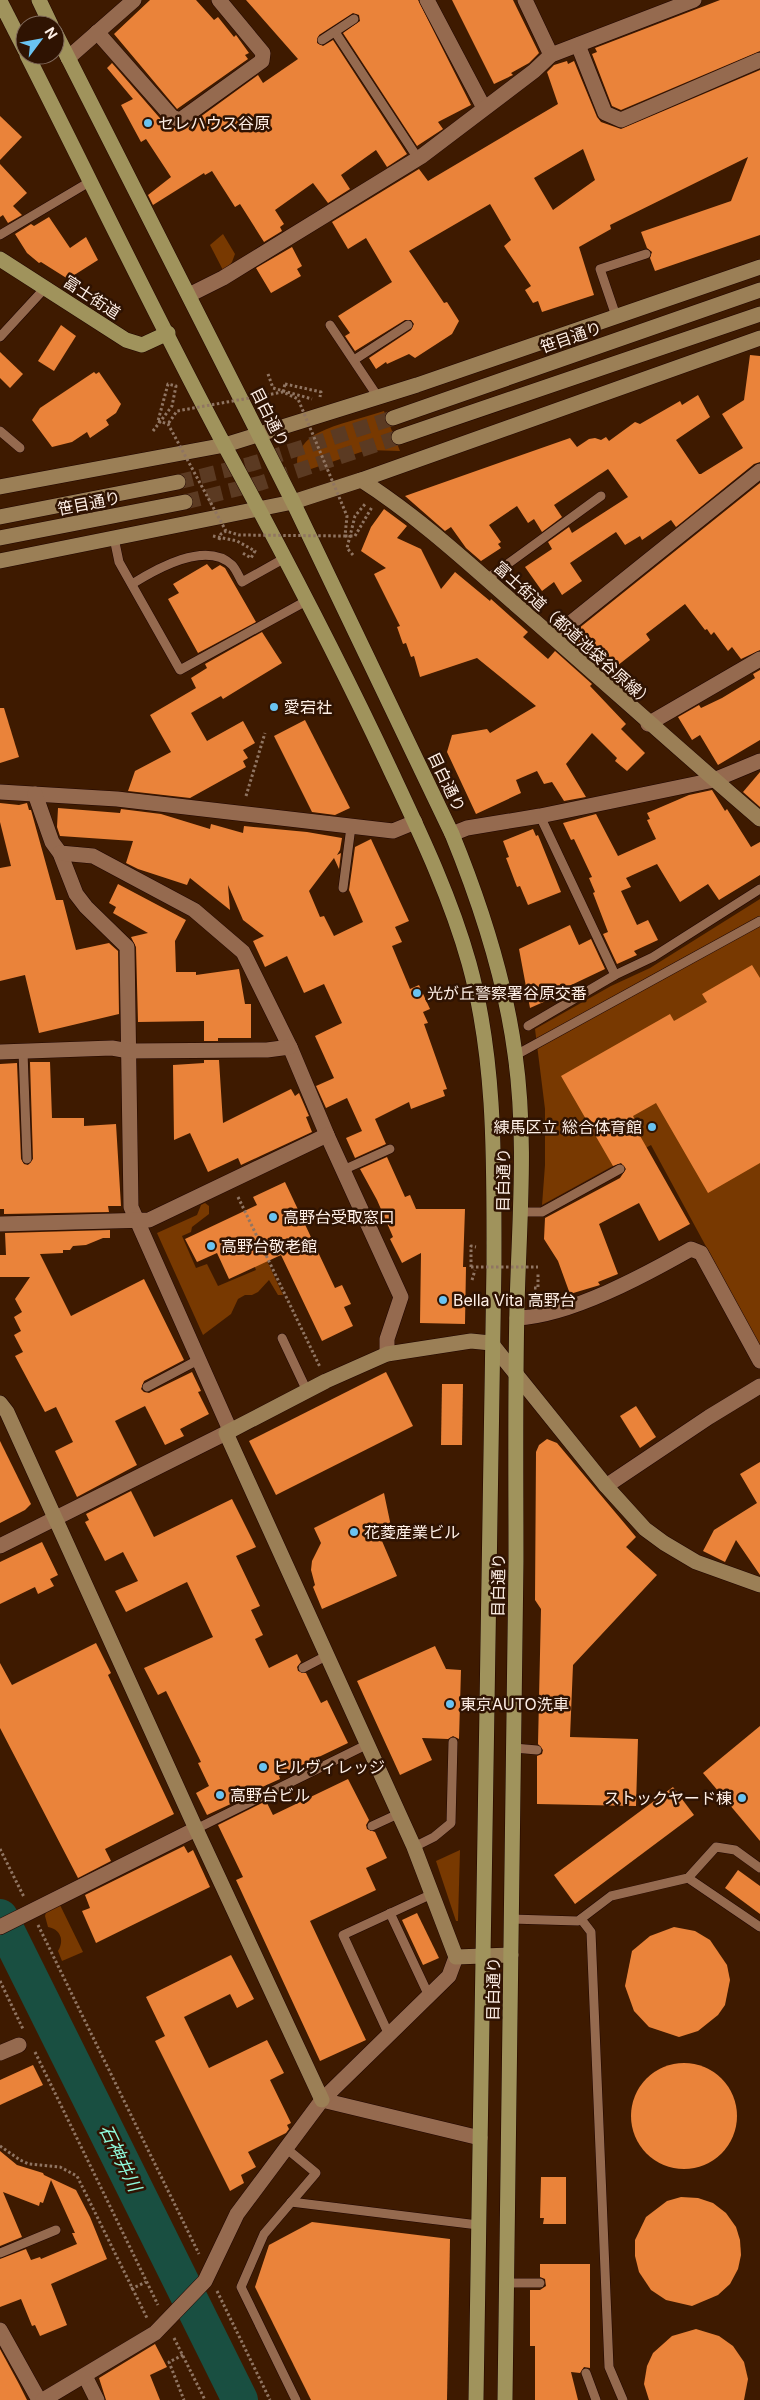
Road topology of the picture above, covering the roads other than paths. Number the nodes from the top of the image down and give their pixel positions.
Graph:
1 (39, 0) edge
2 (134, 0) edge
3 (219, 0) edge
4 (427, 0) edge
5 (525, 0) edge
6 (694, 0) edge
7 (0, 1) edge
8 (46, 15) edge
9 (354, 19) dead end
10 (15, 30) edge
11 (97, 32) junction
12 (335, 32) junction
13 (322, 40) dead end
14 (578, 45) junction
15 (65, 52) edge
16 (551, 55) junction
17 (68, 58) junction
18 (760, 60) edge
19 (33, 65) edge
20 (484, 108) junction
21 (417, 157) junction
22 (91, 181) junction
23 (0, 235) edge
24 (646, 254) dead end
25 (0, 259) edge
26 (760, 267) edge
27 (45, 288) junction
28 (760, 290) edge
29 (189, 295) junction
30 (760, 314) edge
31 (616, 316) junction
32 (330, 325) dead end
33 (408, 325) dead end
34 (168, 333) junction
35 (0, 337) edge
36 (760, 338) edge
37 (354, 360) junction
38 (378, 397) junction
39 (393, 418) tunnel mouth
40 (0, 431) edge
41 (260, 436) junction
42 (399, 437) tunnel mouth
43 (225, 445) junction
44 (20, 448) dead end
45 (760, 471) edge
46 (361, 480) junction
47 (178, 482) tunnel mouth
48 (0, 487) edge
49 (601, 496) dead end
50 (185, 502) tunnel mouth
51 (293, 502) junction
52 (259, 509) junction
53 (0, 517) edge
54 (0, 538) edge
55 (114, 538) junction
56 (285, 558) junction
57 (0, 561) edge
58 (487, 579) junction
59 (132, 584) junction
60 (308, 600) junction
61 (553, 637) junction
62 (760, 660) edge
63 (648, 724) junction
64 (760, 761) edge
65 (714, 780) junction
66 (0, 792) edge
67 (35, 794) junction
68 (540, 816) junction
69 (760, 819) edge
70 (415, 822) junction
71 (351, 826) junction
72 (452, 834) junction
73 (60, 852) junction
74 (343, 888) dead end
75 (760, 889) edge
76 (760, 921) edge
77 (615, 975) junction
78 (528, 1026) dead end
79 (290, 1046) junction
80 (128, 1051) junction
81 (0, 1052) edge
82 (23, 1052) junction
83 (516, 1055) junction
84 (327, 1135) junction
85 (390, 1149) dead end
86 (27, 1159) dead end
87 (620, 1169) dead end
88 (343, 1170) junction
89 (520, 1212) junction
90 (136, 1220) junction
91 (0, 1224) edge
92 (517, 1318) junction
93 (282, 1338) dead end
94 (492, 1343) junction
95 (387, 1354) junction
96 (198, 1360) junction
97 (760, 1360) edge
98 (517, 1372) junction
99 (760, 1386) edge
100 (147, 1387) dead end
101 (307, 1391) junction
102 (0, 1403) edge
103 (228, 1431) junction
104 (606, 1486) junction
105 (56, 1519) junction
106 (0, 1546) edge
107 (760, 1585) edge
108 (328, 1655) junction
109 (303, 1668) dead end
110 (453, 1742) dead end
111 (368, 1744) junction
112 (514, 1748) junction
113 (537, 1750) dead end
114 (398, 1814) junction
115 (372, 1826) dead end
116 (196, 1829) junction
117 (414, 1847) junction
118 (760, 1868) edge
119 (688, 1878) junction
120 (432, 1894) junction
121 (390, 1913) junction
122 (511, 1919) junction
123 (581, 1919) junction
124 (0, 1927) edge
125 (760, 1927) edge
126 (511, 1955) junction
127 (484, 1956) junction
128 (456, 1957) junction
129 (429, 1996) junction
130 (389, 2035) junction
131 (23, 2039) road end
132 (0, 2054) edge
133 (322, 2100) junction
134 (480, 2138) junction
135 (287, 2149) junction
136 (291, 2202) junction
137 (478, 2226) junction
138 (56, 2230) dead end
139 (0, 2254) edge
140 (507, 2283) junction
141 (540, 2283) dead end
142 (0, 2330) edge
143 (586, 2373) dead end
144 (86, 2376) junction
145 (39, 2400) edge
146 (43, 2400) edge
147 (97, 2400) edge
148 (296, 2400) edge
149 (476, 2400) edge
150 (505, 2400) edge
151 (596, 2400) edge
152 (623, 2400) edge

1 - 8 main road
2 - 11 street
3 - 11 street
4 - 20 street
5 - 16 street
6 - 14 street
7 - 10 main road
9 - 12 lane
11 - 17 street
12 - 13 lane
12 - 21 lane
14 - 16 street
14 - 18 street
15 - 17 main road, 目白通り
16 - 20 street
17 - 29 main road, 目白通り
19 - 22 main road, 目白通り
20 - 21 street
21 - 29 street
22 - 23 lane
22 - 34 main road, 目白通り
24 - 31 lane
25 - 27 main road, 富士街道
26 - 31 main road
27 - 34 main road, 富士街道
27 - 35 lane
28 - 39 main road, 笹目通り
29 - 41 main road, 目白通り
30 - 42 main road
31 - 38 main road
32 - 37 lane
33 - 37 lane
34 - 43 main road, 目白通り
36 - 46 main road
37 - 38 lane
38 - 41 main road
40 - 44 lane
41 - 43 main road
41 - 51 main road, 目白通り
43 - 48 main road
43 - 52 main road, 目白通り
45 - 61 street
46 - 51 main road
46 - 58 main road, 富士街道（都道池袋谷原線）
47 - 53 main road, 笹目通り
49 - 58 lane
50 - 54 main road, 笹目通り
51 - 52 main road
51 - 72 main road, 目白通り
52 - 55 main road
52 - 56 main road, 目白通り
55 - 57 main road
55 - 59 lane
56 - 59 lane
56 - 60 main road, 目白通り
58 - 61 main road, 富士街道（都道池袋谷原線）
59 - 60 lane
60 - 70 main road, 目白通り
61 - 63 main road, 富士街道（都道池袋谷原線）
62 - 63 street
63 - 65 main road, 富士街道（都道池袋谷原線）
64 - 65 street
65 - 68 street
65 - 69 main road, 富士街道（都道池袋谷原線）
66 - 67 street
67 - 71 street
67 - 73 street
68 - 72 street
68 - 77 lane
70 - 71 street
70 - 94 main road, 目白通り
71 - 74 lane
72 - 83 main road, 目白通り
73 - 79 street
73 - 80 street
75 - 77 lane
76 - 83 lane
77 - 78 lane
79 - 80 street
79 - 84 street
80 - 82 street
80 - 90 street
81 - 82 street
82 - 86 lane
83 - 89 main road, 目白通り
84 - 88 street
84 - 90 street
85 - 88 lane
87 - 89 lane
88 - 95 street
89 - 92 main road, 目白通り
90 - 91 street
90 - 96 street
92 - 97 street
92 - 98 main road, 目白通り
93 - 101 lane
94 - 95 main road
94 - 98 main road
94 - 127 main road, 目白通り
95 - 101 main road
96 - 100 lane
96 - 103 street
98 - 104 main road
98 - 112 main road, 目白通り
99 - 104 street
101 - 103 main road
102 - 105 main road
103 - 105 street
103 - 108 main road
104 - 107 main road
105 - 106 street
105 - 116 main road
108 - 109 lane
108 - 111 main road
110 - 117 lane
111 - 114 main road
111 - 116 lane
112 - 113 lane
112 - 122 main road, 目白通り
114 - 115 lane
114 - 117 main road
116 - 124 street
116 - 133 main road
117 - 120 main road
118 - 119 lane
119 - 123 lane
119 - 125 lane
120 - 121 lane
120 - 128 main road
121 - 129 lane
121 - 130 lane
122 - 123 lane
122 - 126 main road, 目白通り
123 - 152 lane
126 - 127 main road
126 - 140 main road, 目白通り
127 - 128 main road
127 - 134 main road, 目白通り
128 - 129 street
129 - 130 street
130 - 133 street
131 - 132 street
133 - 134 street
133 - 135 street
134 - 137 main road, 目白通り
135 - 136 lane
135 - 144 street
136 - 137 lane
136 - 148 lane
137 - 149 main road, 目白通り
138 - 139 lane
140 - 141 lane
140 - 150 main road, 目白通り
142 - 145 street
143 - 151 lane
144 - 146 street
144 - 147 street

